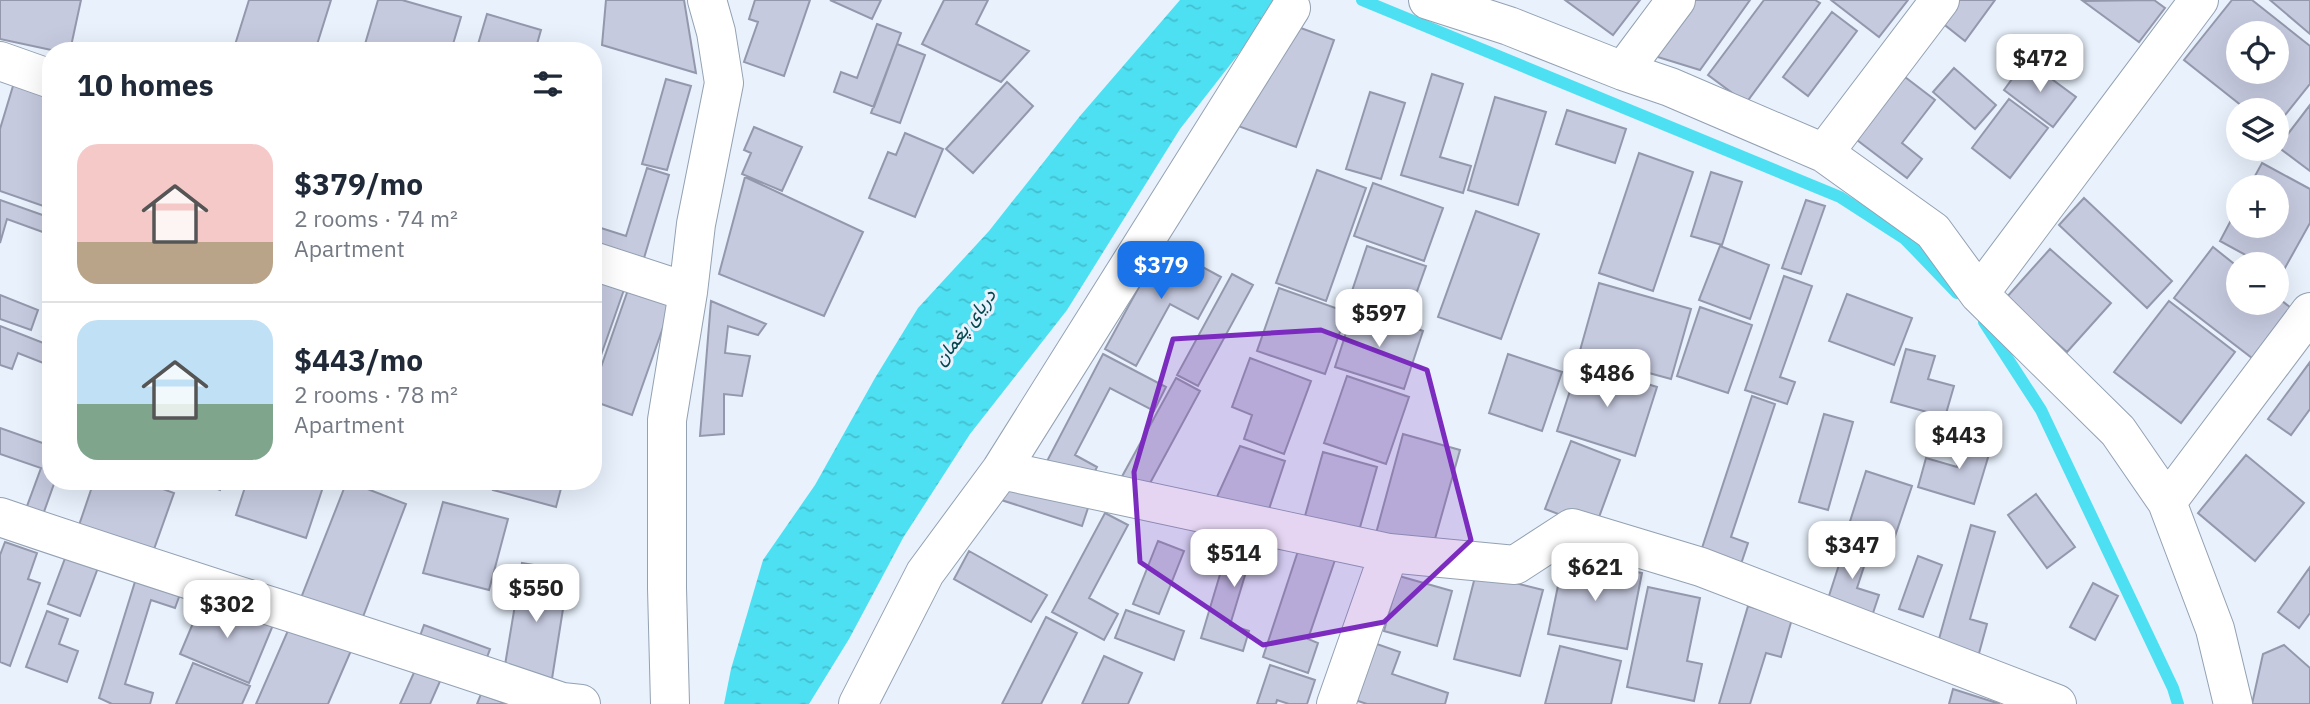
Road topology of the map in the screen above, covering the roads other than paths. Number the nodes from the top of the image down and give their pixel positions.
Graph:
1 (707, 0) edge
2 (1428, 0) edge
3 (1675, 0) edge
4 (1940, 0) edge
5 (2199, 0) edge
6 (1291, 8) dead end
7 (0, 61) edge
8 (1623, 71) junction
9 (42, 76) edge
10 (1824, 153) junction
11 (602, 264) edge
12 (688, 292) junction
13 (1979, 294) junction
14 (2310, 312) edge
15 (1001, 470) junction
16 (2167, 502) junction
17 (0, 517) edge
18 (1389, 553) junction
19 (581, 704) edge
20 (670, 704) edge
21 (858, 704) edge
22 (1336, 704) edge
23 (2057, 704) edge
24 (2233, 704) edge

1 - 12 street
2 - 8 street
3 - 8 street
4 - 10 street
5 - 13 street
6 - 15 street
7 - 9 street
8 - 10 street
10 - 13 street
11 - 12 street
12 - 20 street
13 - 16 street
14 - 16 street
15 - 18 street
15 - 21 street
16 - 24 street
17 - 19 street
18 - 22 street
18 - 23 street

